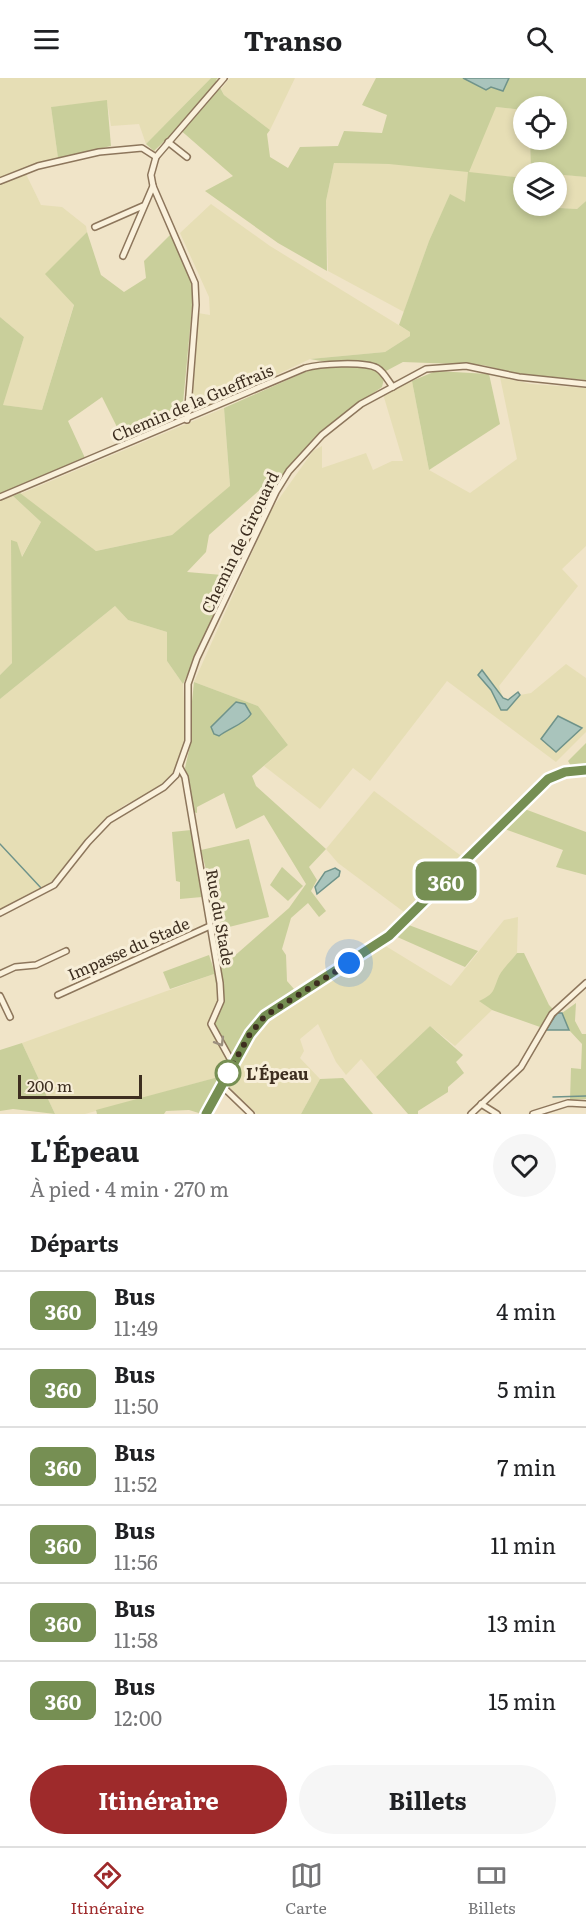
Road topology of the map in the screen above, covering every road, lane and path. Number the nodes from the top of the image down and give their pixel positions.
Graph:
1 (224, 78) edge
2 (168, 142) junction
3 (156, 157) junction
4 (187, 157) dead end
5 (0, 181) edge
6 (153, 186) junction
7 (148, 199) junction
8 (159, 200) junction
9 (143, 206) junction
10 (95, 227) dead end
11 (123, 256) dead end
12 (586, 384) edge
13 (393, 387) junction
14 (187, 420) junction
15 (0, 497) edge
16 (180, 768) junction
17 (586, 770) edge
18 (0, 913) edge
19 (210, 926) junction
20 (66, 951) dead end
21 (0, 974) edge
22 (586, 982) edge
23 (58, 994) dead end
24 (0, 996) edge
25 (9, 1017) dead end
26 (233, 1064) junction
27 (222, 1086) junction
28 (481, 1104) junction
29 (586, 1104) edge
30 (206, 1114) edge
31 (251, 1114) edge
32 (471, 1114) edge
33 (497, 1114) edge
34 (533, 1114) edge

1 - 2 street
2 - 3 street
2 - 4 street
3 - 5 street
3 - 6 street
6 - 7 street
6 - 8 street
7 - 8 street
7 - 9 street
8 - 14 street
9 - 10 street
9 - 11 street
12 - 13 street, Chemin de Girouard
13 - 14 street, Chemin de la Gueffrais
13 - 16 street, Chemin de Girouard
14 - 15 street, Chemin de la Gueffrais
16 - 18 street, Chemin de Girouard
16 - 19 street, Rue du Stade
17 - 26 main road
19 - 23 street, Impasse du Stade
19 -> 26 street, Rue du Stade
20 - 21 street
22 - 28 street
24 - 25 street
26 - 27 main road
27 - 30 main road
27 - 31 street
28 - 32 street
28 - 33 street
29 - 34 street

